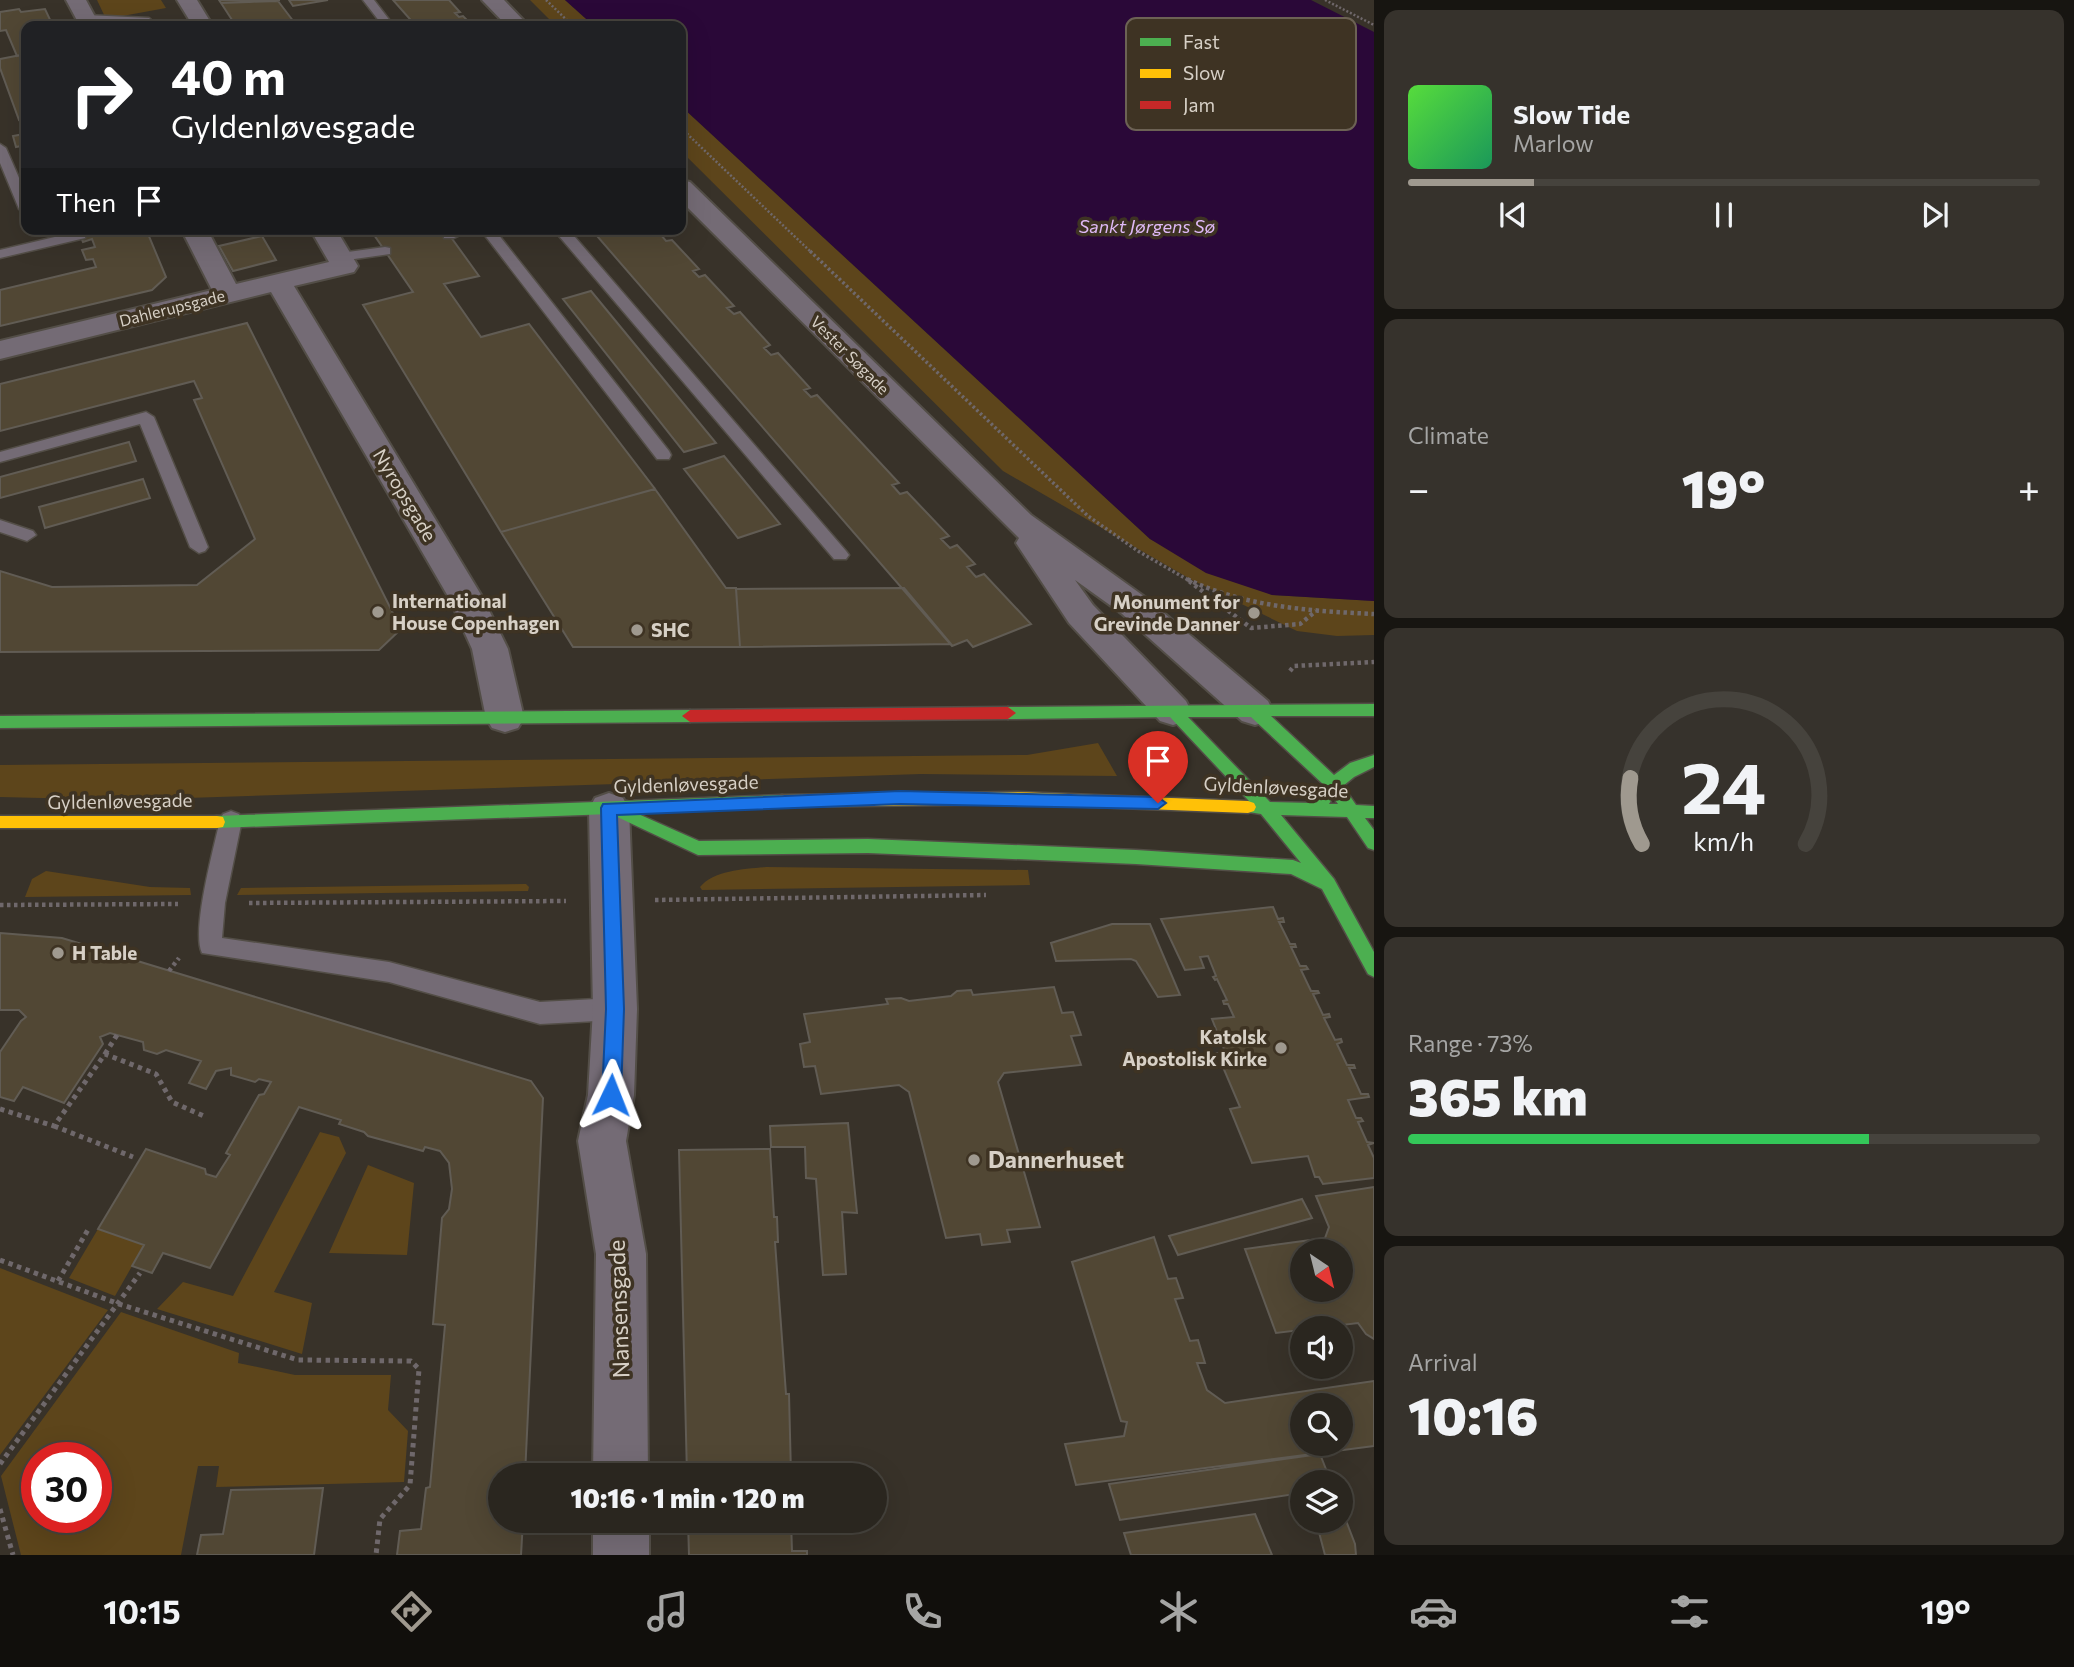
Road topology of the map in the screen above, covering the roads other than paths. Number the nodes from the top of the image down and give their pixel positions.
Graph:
1 (187, 0) edge
2 (368, 0) edge
3 (492, 0) edge
4 (84, 15) edge
5 (149, 21) edge
6 (199, 21) edge
7 (386, 21) edge
8 (514, 21) edge
9 (0, 148) edge
10 (21, 163) edge
11 (8, 166) junction
12 (686, 192) edge
13 (21, 197) edge
14 (80, 235) dead end
15 (197, 235) edge
16 (327, 235) edge
17 (492, 235) edge
18 (565, 235) edge
19 (385, 251) dead end
20 (0, 254) edge
21 (342, 261) junction
22 (278, 282) junction
23 (228, 294) junction
24 (0, 350) edge
25 (663, 455) dead end
26 (0, 457) edge
27 (1020, 523) junction
28 (0, 526) edge
29 (27, 535) dead end
30 (199, 547) dead end
31 (840, 555) dead end
32 (24, 706) dead end
33 (1374, 710) edge
34 (1174, 711) junction
35 (1255, 711) junction
36 (505, 718) junction
37 (0, 722) edge
38 (72, 723) junction
39 (1374, 761) edge
40 (1332, 783) junction
41 (1265, 807) junction
42 (609, 808) junction
43 (1353, 811) junction
44 (1374, 812) edge
45 (1318, 816) junction
46 (231, 820) junction
47 (0, 822) edge
48 (1374, 843) edge
49 (1322, 847) dead end
50 (1328, 884) junction
51 (1374, 969) edge
52 (615, 1009) junction
53 (621, 1463) edge
54 (621, 1533) edge
55 (621, 1555) edge

1 - 6 street
2 - 7 lane
3 - 8 street
4 - 5 lane
9 - 11 lane
10 - 11 lane
11 - 13 lane
12 - 27 street, Vester Søgade
14 - 20 lane
15 - 23 street
16 - 21 street
17 - 25 lane
18 - 31 lane
19 - 21 lane
21 - 22 street, Dahlerupsgade
22 - 23 street, Dahlerupsgade
22 - 36 street, Nyropsgade
23 - 24 street, Dahlerupsgade
26 - 30 lane
27 - 34 street, Vester Søgade
27 - 35 street, Vester Søgade
28 - 29 lane
32 - 38 street
33 - 35 street
34 - 35 street
34 - 36 street
34 - 41 street
35 - 40 street
36 - 38 street
37 - 38 street
39 - 40 street
40 - 43 street
40 - 45 street
41 - 42 street, Gyldenløvesgade
41 - 45 street, Gyldenløvesgade
41 - 50 street
42 - 46 street, Gyldenløvesgade
42 - 50 street
42 - 52 street, Nansensgade
43 - 44 street, Gyldenløvesgade
43 - 45 street, Gyldenløvesgade
43 - 48 street
46 - 47 street, Gyldenløvesgade
46 - 52 lane
49 - 50 street
50 - 51 street
52 - 53 street, Nansensgade
54 - 55 street

